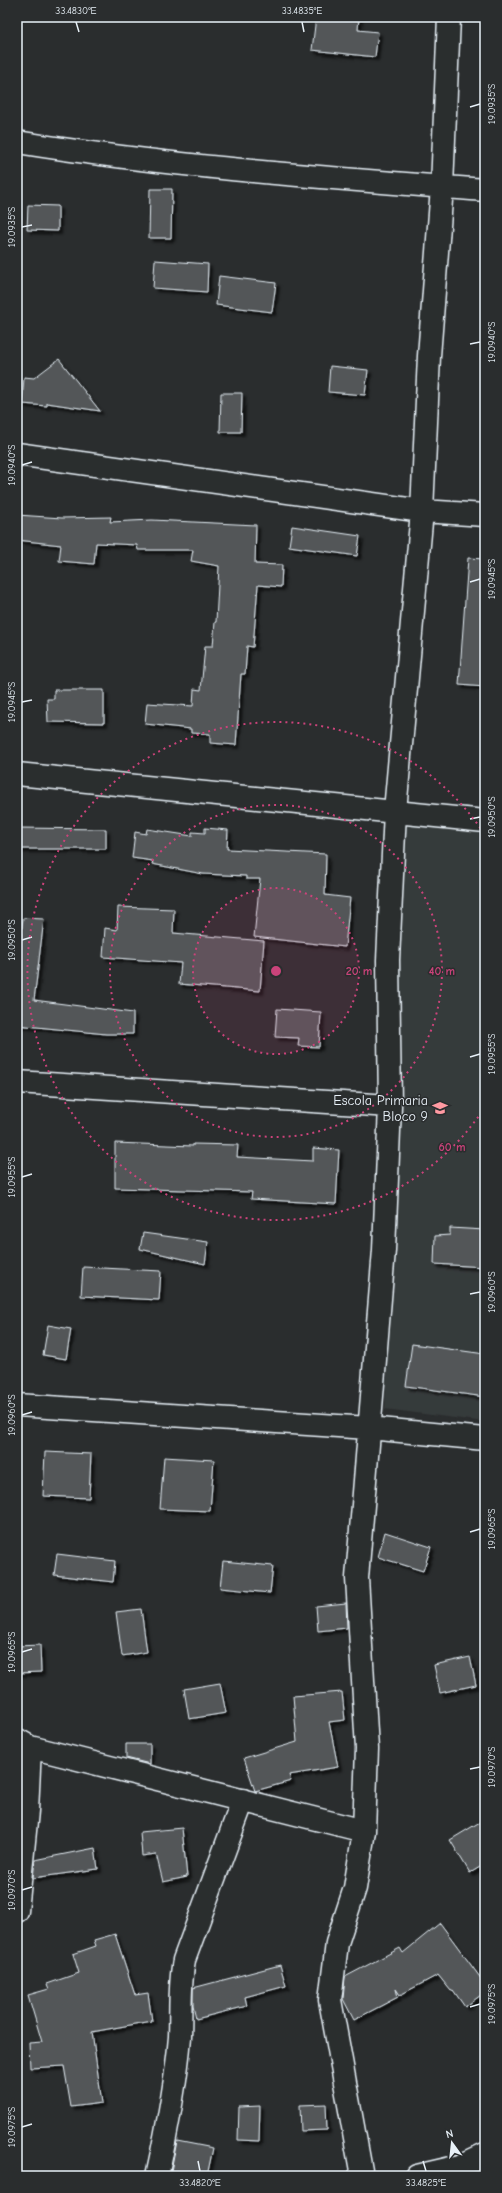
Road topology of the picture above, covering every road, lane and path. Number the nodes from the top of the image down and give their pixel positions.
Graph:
1 (449, 17) edge
2 (17, 142) edge
3 (442, 187) junction
4 (485, 190) edge
5 (17, 454) edge
6 (422, 511) junction
7 (485, 515) edge
8 (17, 774) edge
9 (395, 811) junction
10 (485, 821) edge
11 (17, 1082) edge
12 (390, 1106) junction
13 (17, 1405) edge
14 (369, 1428) junction
15 (485, 1439) edge
16 (23, 1743) edge
17 (243, 1800) junction
18 (364, 1831) junction
19 (17, 1911) edge
20 (485, 2154) edge
21 (461, 2171) edge
22 (157, 2176) edge
23 (362, 2176) edge
24 (417, 2176) edge

1 - 3 street
2 - 3 street
3 - 4 street
3 - 6 street
5 - 6 street
6 - 7 street
6 - 9 street
8 - 9 street
9 - 10 street
9 - 12 street
11 - 12 street
12 - 14 street
13 - 14 street
14 - 15 street
14 - 18 street
16 - 17 street
16 - 19 street
17 - 18 street
17 - 22 street
18 - 23 street
20 - 21 street
21 - 24 street

